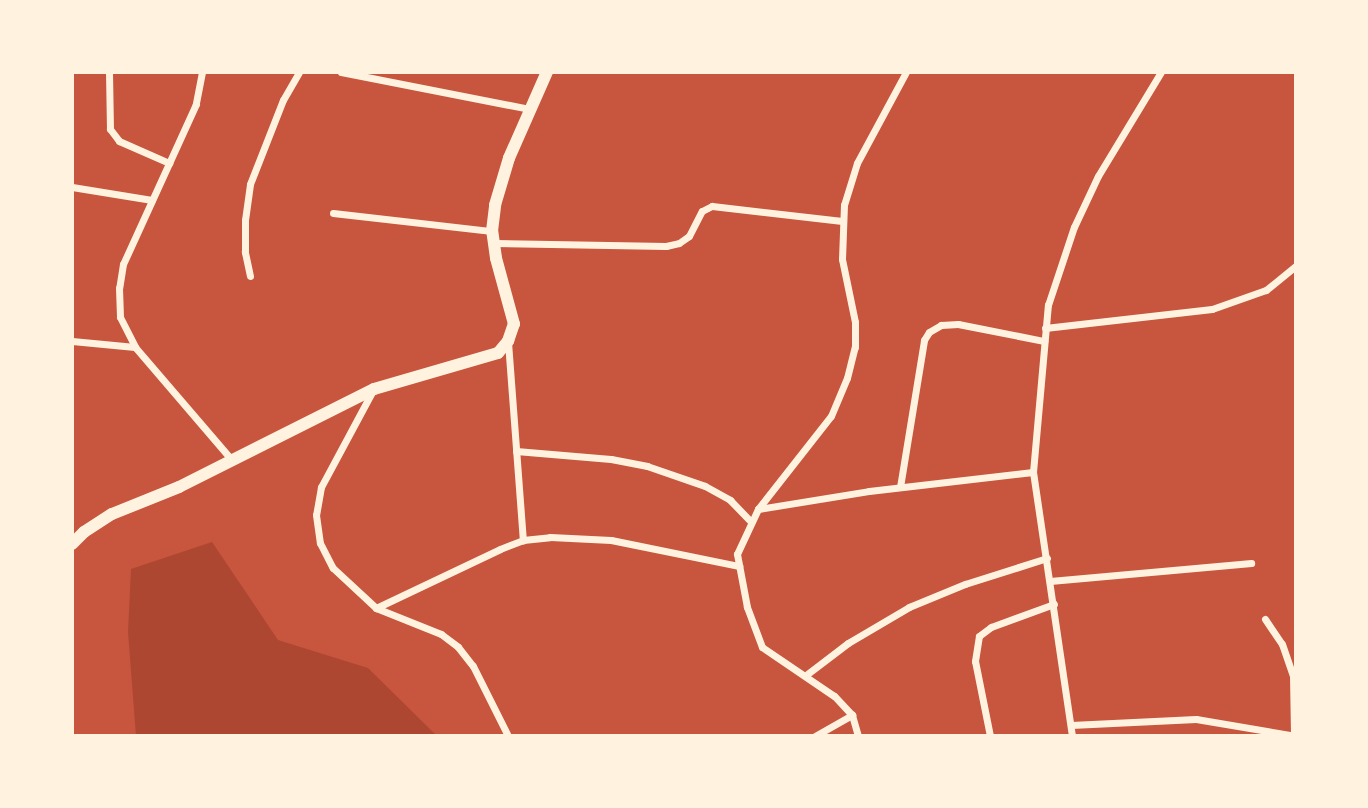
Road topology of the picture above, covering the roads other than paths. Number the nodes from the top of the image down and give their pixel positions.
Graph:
1 (109, 72) edge
2 (202, 72) edge
3 (299, 72) edge
4 (341, 72) edge
5 (547, 72) edge
6 (906, 72) edge
7 (1161, 72) edge
8 (530, 109) junction
9 (169, 163) junction
10 (72, 187) edge
11 (152, 200) junction
12 (333, 213) dead end
13 (842, 221) junction
14 (493, 237) junction
15 (1296, 266) edge
16 (250, 276) dead end
17 (1045, 328) junction
18 (72, 341) edge
19 (508, 341) junction
20 (1044, 341) junction
21 (135, 347) junction
22 (374, 389) junction
23 (516, 451) junction
24 (232, 460) junction
25 (1033, 472) junction
26 (900, 487) junction
27 (758, 509) junction
28 (751, 522) junction
29 (523, 540) junction
30 (72, 544) edge
31 (1046, 558) junction
32 (1251, 563) dead end
33 (739, 566) junction
34 (1050, 581) junction
35 (1054, 604) junction
36 (376, 608) junction
37 (1265, 619) dead end
38 (806, 675) junction
39 (852, 715) junction
40 (1070, 725) junction
41 (508, 736) edge
42 (816, 736) edge
43 (858, 736) edge
44 (990, 736) edge
45 (1072, 736) edge
46 (1295, 736) edge

1 - 9 street
2 - 9 street
3 - 16 street
4 - 8 street
5 - 8 street
6 - 13 street
7 - 17 street
8 - 14 street
9 - 11 street
10 - 11 street
11 - 21 street
12 - 14 street
13 - 14 street
13 - 27 street
14 - 19 street
15 - 17 street
17 - 20 street
18 - 21 street
19 - 22 street
19 - 23 street
20 - 25 street
20 - 26 street
21 - 24 street
22 - 24 street
22 - 36 street
23 - 28 street
23 - 29 street
24 - 30 street
25 - 26 street
25 - 31 street
26 - 27 street
27 - 28 street
28 - 33 street
29 - 33 street
29 - 36 street
31 - 34 street
31 - 38 street
32 - 34 street
33 - 38 street
34 - 35 street
35 - 40 street
35 - 44 street
36 - 41 street
37 - 46 street
38 - 39 street
39 - 42 street
39 - 43 street
40 - 45 street
40 - 46 street

